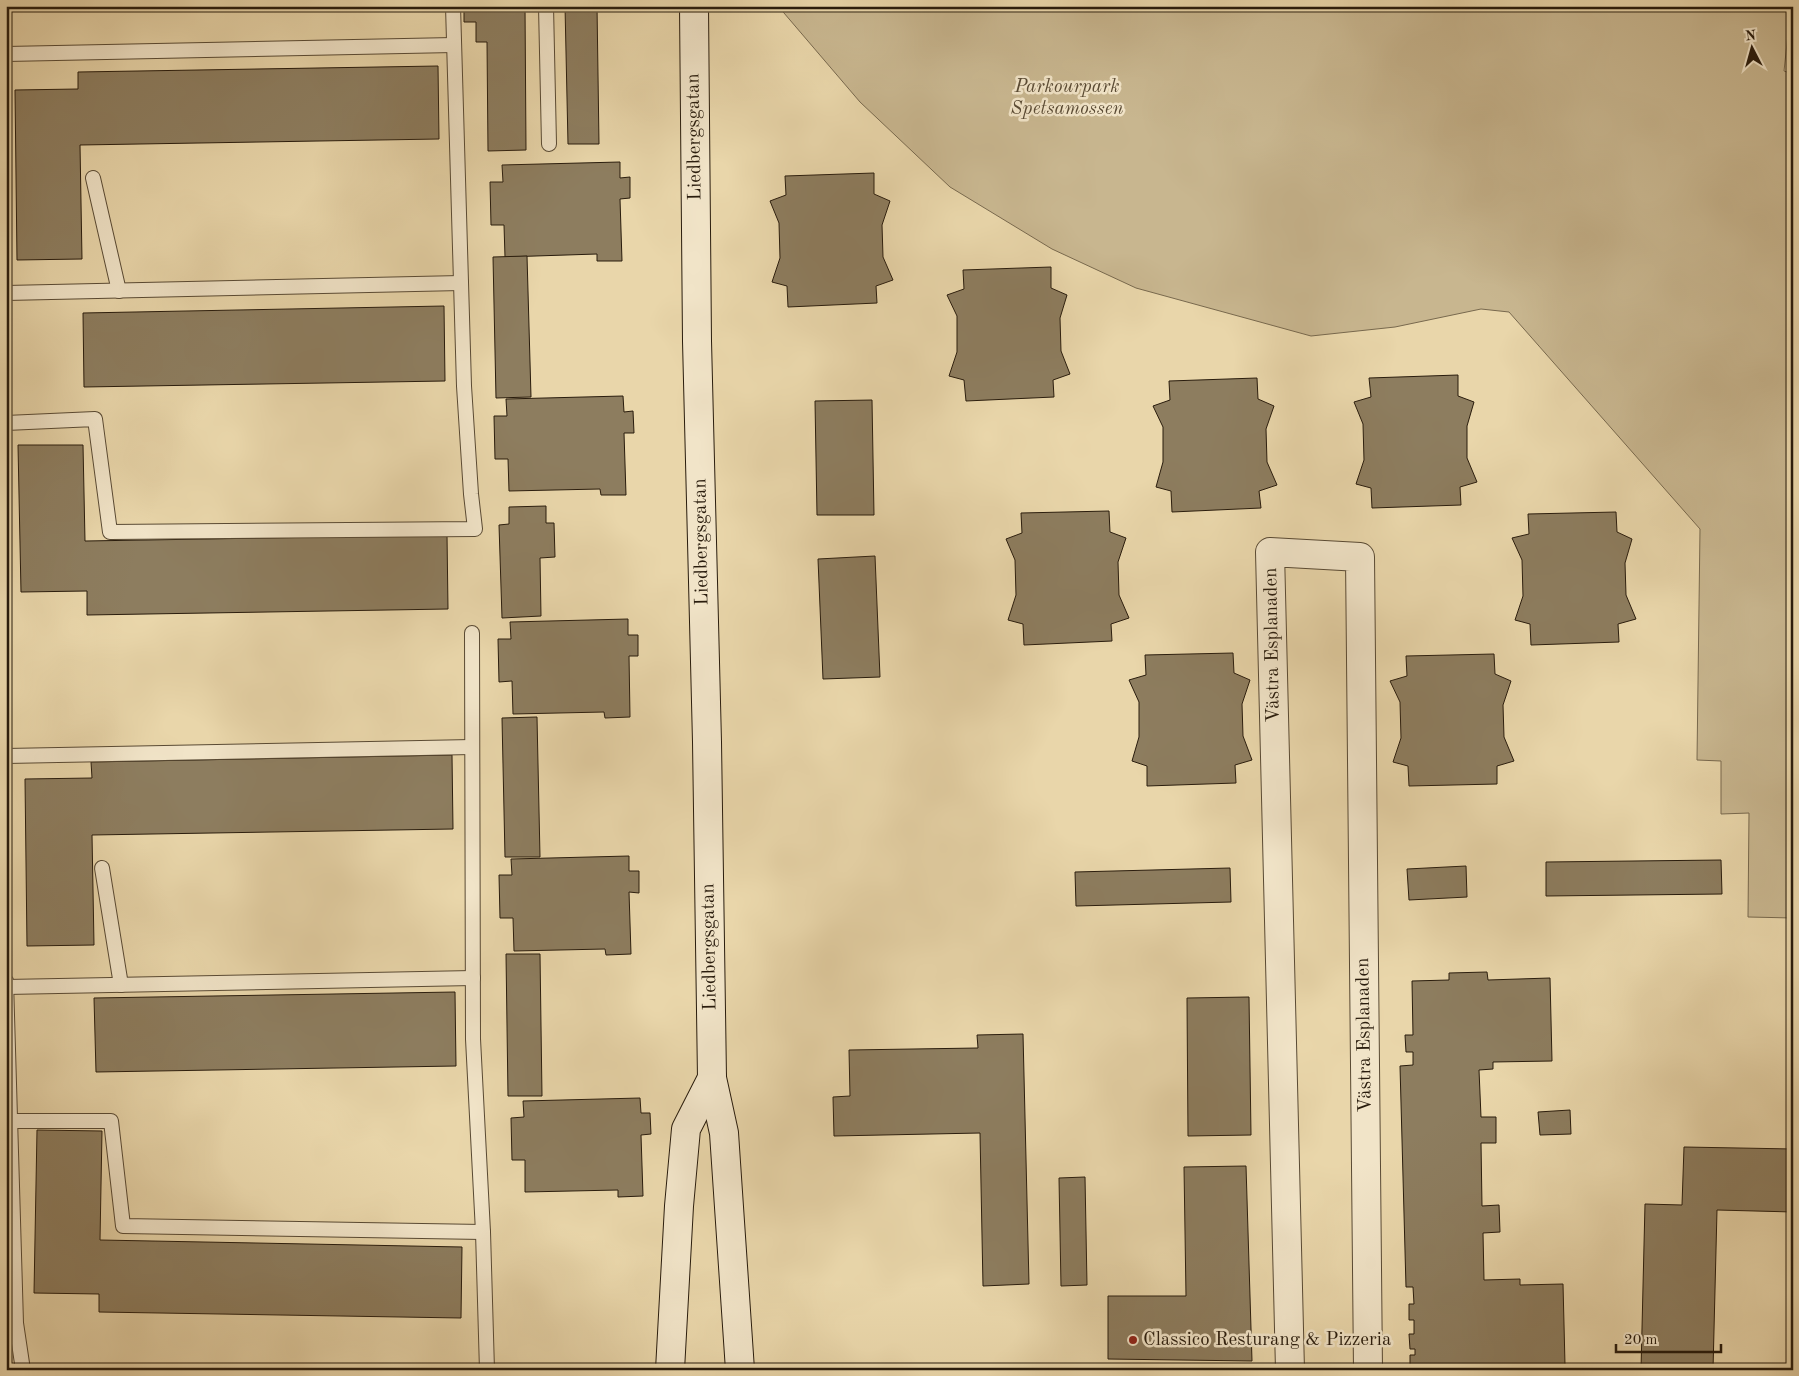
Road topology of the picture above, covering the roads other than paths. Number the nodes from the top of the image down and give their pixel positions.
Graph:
1 (453, 6) edge
2 (546, 6) edge
3 (694, 6) edge
4 (454, 45) junction
5 (6, 54) edge
6 (549, 144) dead end
7 (93, 178) dead end
8 (461, 283) junction
9 (120, 291) junction
10 (6, 293) edge
11 (6, 423) edge
12 (472, 633) dead end
13 (472, 747) junction
14 (6, 756) edge
15 (102, 868) dead end
16 (473, 978) junction
17 (6, 981) edge
18 (121, 985) junction
19 (6, 988) edge
20 (712, 1078) junction
21 (10, 1122) junction
22 (484, 1232) junction
23 (23, 1370) edge
24 (487, 1370) edge
25 (670, 1370) edge
26 (740, 1370) edge
27 (1290, 1370) edge
28 (1368, 1370) edge

1 - 4 lane
2 - 6 lane
3 - 20 street, Liedbergsgatan
4 - 5 lane
4 - 8 lane
7 - 9 lane
8 - 9 lane
8 - 11 lane
9 - 10 lane
12 - 13 lane
13 - 14 lane
13 - 16 lane
15 - 18 lane
16 - 18 lane
16 - 22 lane
17 - 19 lane
18 - 19 lane
19 - 21 lane
20 - 25 street, Liedbergsgatan
20 - 26 street, Liedbergsgatan
21 - 22 lane
21 - 23 lane
22 - 24 lane
27 - 28 street, Västra Esplanaden

